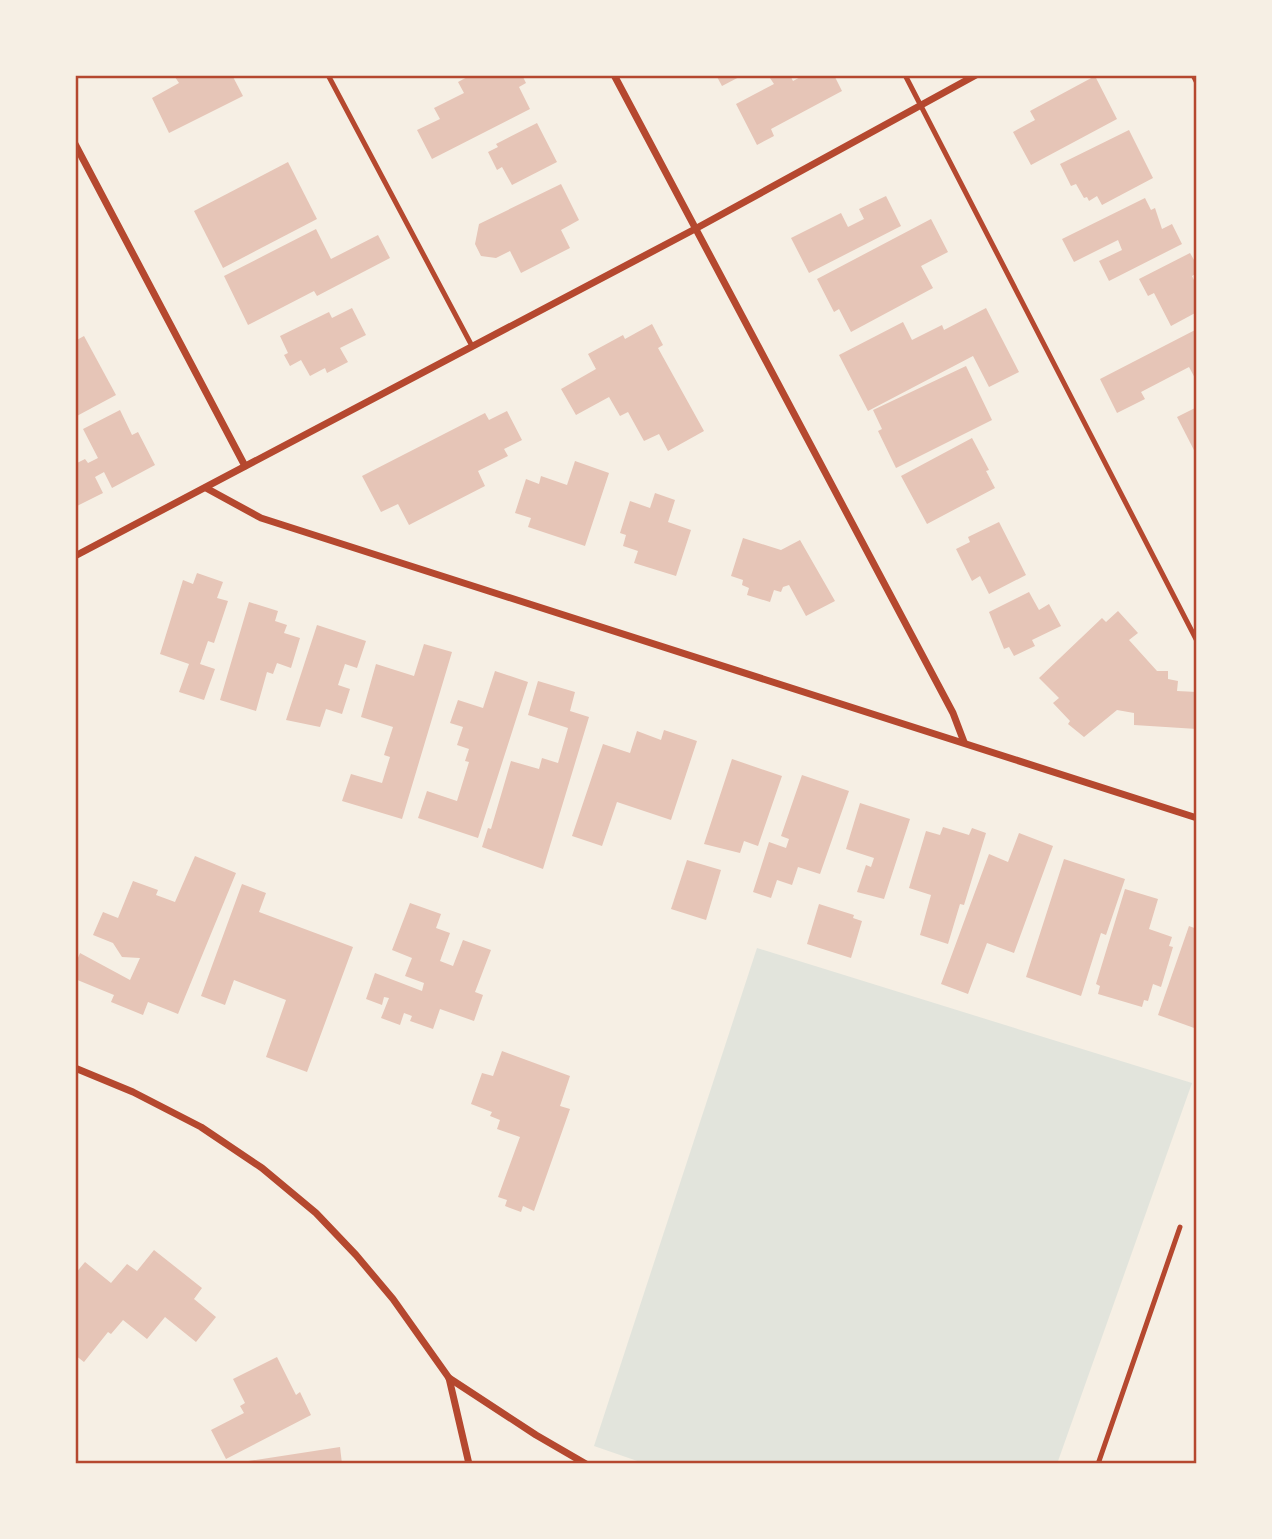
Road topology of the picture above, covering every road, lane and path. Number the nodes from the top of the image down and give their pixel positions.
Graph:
1 (328, 75) edge
2 (614, 75) edge
3 (905, 75) edge
4 (976, 75) edge
5 (1194, 75) edge
6 (1197, 80) edge
7 (920, 104) junction
8 (75, 144) edge
9 (695, 229) junction
10 (472, 346) junction
11 (245, 466) junction
12 (206, 488) junction
13 (75, 556) edge
14 (1197, 641) edge
15 (964, 742) junction
16 (1197, 818) edge
17 (75, 1069) edge
18 (1180, 1227) dead end
19 (449, 1378) junction
20 (469, 1464) edge
21 (586, 1464) edge
22 (1098, 1464) edge

1 - 10 lane
2 - 9 street
3 - 7 lane
4 - 7 street
5 - 6 street
7 - 9 street
7 - 14 lane
8 - 11 street
9 - 10 street
9 - 15 street
10 - 11 street
11 - 12 street
12 - 13 street
12 - 15 street
15 - 16 street
17 - 19 street
18 - 22 lane
19 - 20 street
19 - 21 street

